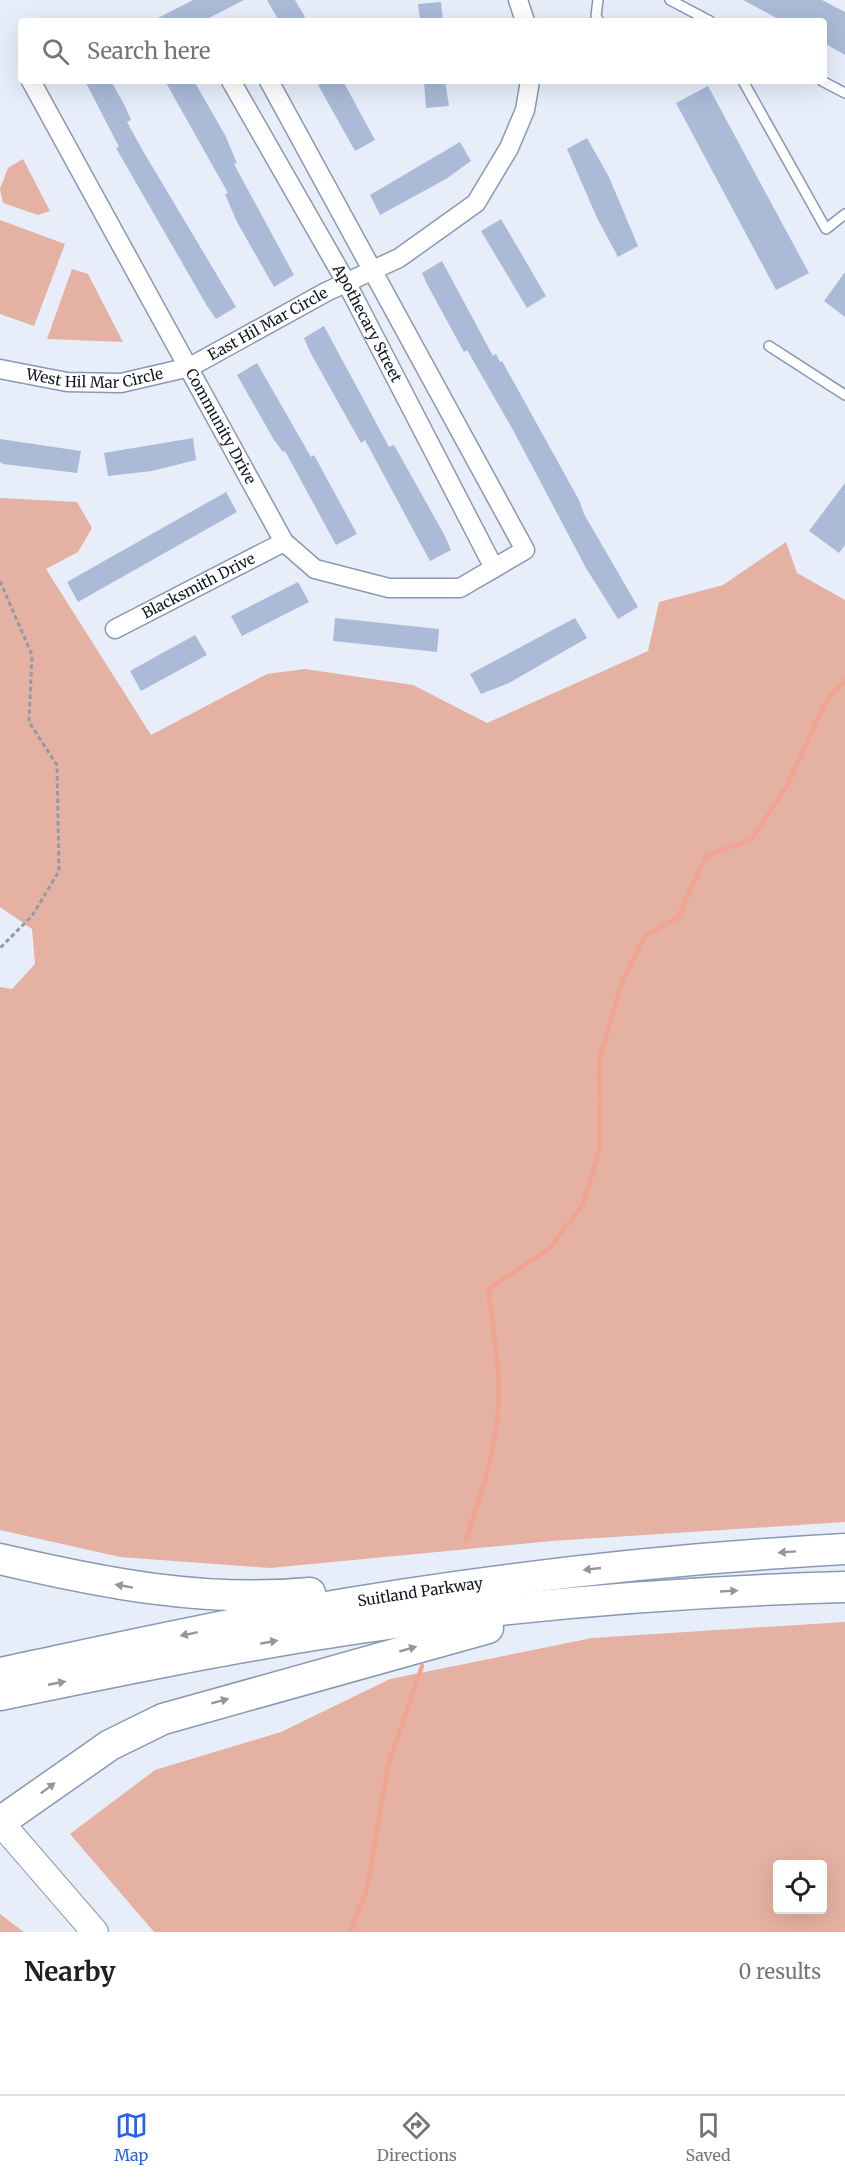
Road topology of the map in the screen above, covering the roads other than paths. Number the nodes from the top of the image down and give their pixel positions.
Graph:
1 (518, 0) edge
2 (598, 0) edge
3 (670, 0) edge
4 (524, 18) edge
5 (597, 18) edge
6 (704, 18) edge
7 (33, 84) edge
8 (233, 84) edge
9 (271, 84) edge
10 (529, 84) edge
11 (745, 84) edge
12 (827, 84) edge
13 (845, 93) edge
14 (845, 214) edge
15 (373, 270) junction
16 (346, 282) junction
17 (769, 346) dead end
18 (190, 367) junction
19 (0, 369) edge
20 (845, 395) edge
21 (284, 542) junction
22 (525, 550) joint
23 (494, 568) junction
24 (115, 629) dead end
25 (845, 1549) edge
26 (0, 1559) edge
27 (516, 1578) junction
28 (845, 1587) edge
29 (671, 1595) junction
30 (0, 1673) edge
31 (0, 1695) edge
32 (0, 1822) edge
33 (94, 1932) edge

1 - 4 street
2 - 5 lane
3 - 6 lane
7 - 18 street, Community Drive
8 - 16 street, Apothecary Street
9 - 15 street, Apothecary Street
10 - 15 street, East Hil Mar Circle
11 - 14 lane
12 - 13 lane
15 - 16 street, East Hil Mar Circle
15 - 22 street, Apothecary Street
16 - 18 street, East Hil Mar Circle
16 - 23 street, Apothecary Street
17 - 20 lane
18 - 19 street, West Hil Mar Circle
18 - 21 street, Community Drive
21 - 23 street, Community Drive
21 - 24 street, Blacksmith Drive
22 - 23 street, Community Drive
25 -> 27 highway, Suitland Parkway
27 -> 26 highway
27 -> 30 highway, Suitland Parkway
29 -> 28 highway, Suitland Parkway
31 -> 29 highway, Suitland Parkway
32 -> 29 highway
32 - 33 main road

